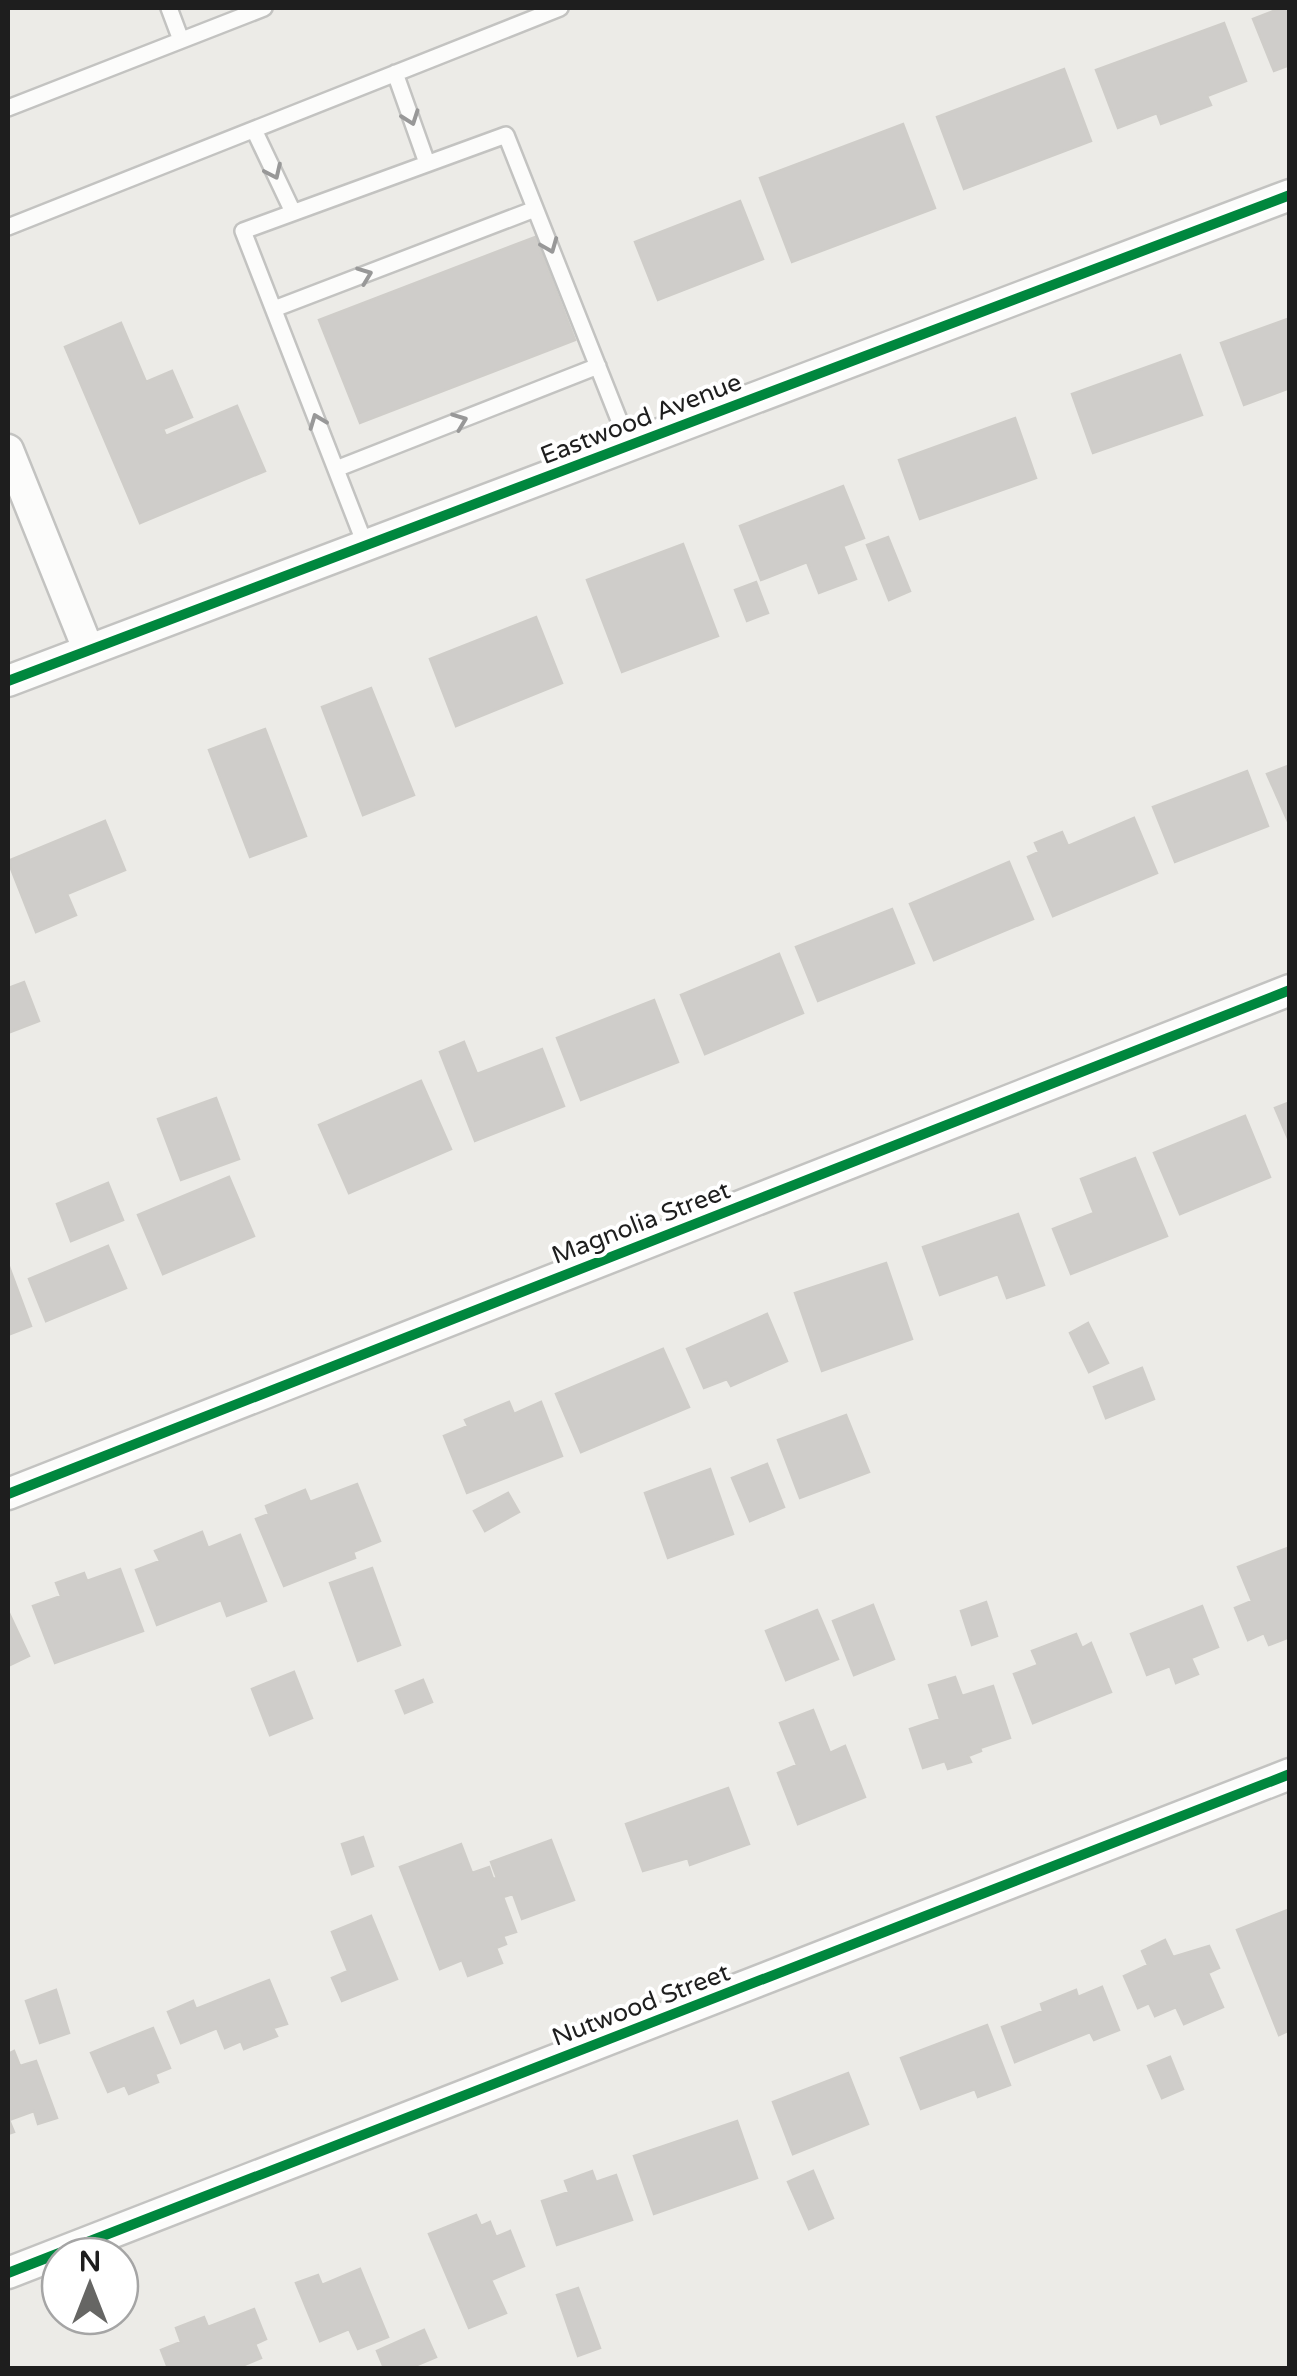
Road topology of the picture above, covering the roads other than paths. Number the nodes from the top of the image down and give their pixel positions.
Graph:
1 (169, 8) edge
2 (264, 8) edge
3 (560, 8) edge
4 (180, 40) junction
5 (395, 73) junction
6 (8, 108) edge
7 (255, 132) junction
8 (428, 163) junction
9 (1290, 194) edge
10 (535, 210) junction
11 (293, 212) junction
12 (8, 226) edge
13 (274, 309) junction
14 (598, 366) junction
15 (629, 445) junction
16 (8, 450) edge
17 (336, 470) junction
18 (366, 544) junction
19 (88, 649) junction
20 (8, 680) edge
21 (1290, 990) edge
22 (8, 1494) edge
23 (1290, 1774) edge
24 (8, 2273) edge

1 - 4 lane
2 - 4 lane
3 - 5 lane
4 - 6 lane
5 - 7 lane
5 -> 8 lane
7 -> 11 lane
7 - 12 lane
8 - 10 lane
8 - 11 lane
9 - 15 street, Eastwood Avenue
13 -> 10 lane
10 -> 14 lane
11 - 13 lane
17 -> 13 lane
14 - 15 lane
17 -> 14 lane
15 - 18 street, Eastwood Avenue
16 - 19 street
17 - 18 lane
18 - 19 street, Eastwood Avenue
19 - 20 street, Eastwood Avenue
21 - 22 street, Magnolia Street
23 - 24 street, Nutwood Street

